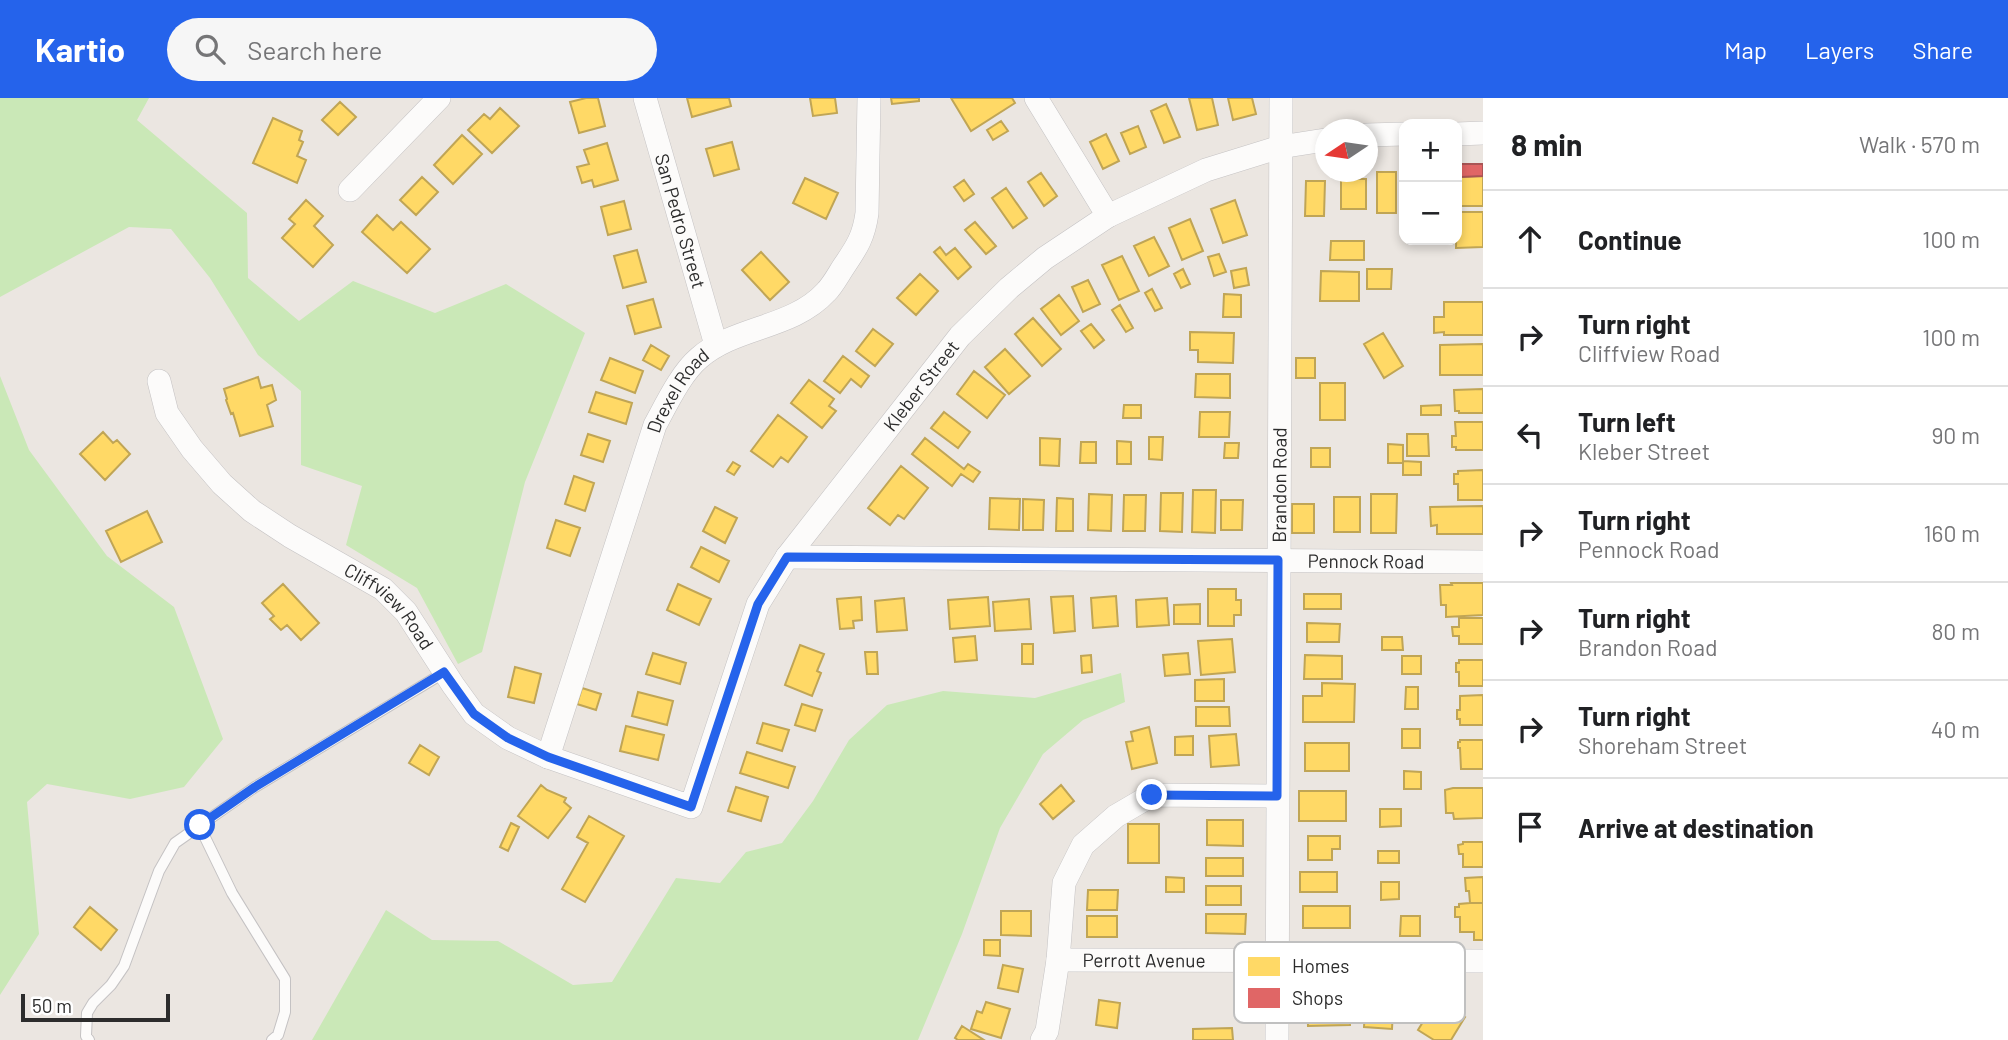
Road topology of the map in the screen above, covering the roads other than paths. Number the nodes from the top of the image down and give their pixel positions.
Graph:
1 (439, 98) edge
2 (645, 98) edge
3 (869, 98) edge
4 (1036, 98) edge
5 (1281, 98) edge
6 (1399, 134) edge
7 (1462, 134) edge
8 (1483, 134) edge
9 (1378, 135) edge
10 (1315, 142) edge
11 (1280, 147) junction
12 (350, 190) dead end
13 (1108, 216) junction
14 (716, 345) junction
15 (159, 381) dead end
16 (787, 557) junction
17 (1278, 560) junction
18 (1483, 562) edge
19 (444, 672) junction
20 (548, 757) junction
21 (1277, 796) junction
22 (691, 807) joint
23 (200, 825) junction
24 (1276, 942) edge
25 (1058, 960) junction
26 (1234, 960) edge
27 (1465, 961) edge
28 (1483, 961) edge
29 (89, 1040) edge
30 (272, 1040) edge
31 (1042, 1040) edge

1 - 12 street
2 - 14 street, San Pedro Street
3 - 14 street, Drexel Road
4 - 13 street
5 - 11 street, Brandon Road
6 - 9 street
7 - 8 street
10 - 11 street, Kleber Street
11 - 13 street, Kleber Street
11 - 17 street, Brandon Road
13 - 16 street, Kleber Street
14 - 20 street, Drexel Road
15 - 19 street, Cliffview Road
16 - 17 street, Pennock Road
16 - 22 street, Kleber Street
17 - 18 street, Pennock Road
17 - 21 street, Brandon Road
19 - 20 street, Cliffview Road
19 - 23 lane
20 - 22 street, Cliffview Road
21 - 24 street, Brandon Road
21 - 25 street
23 - 29 lane
23 - 30 lane
25 - 26 street, Perrott Avenue
25 - 31 street
27 - 28 street, Perrott Avenue

